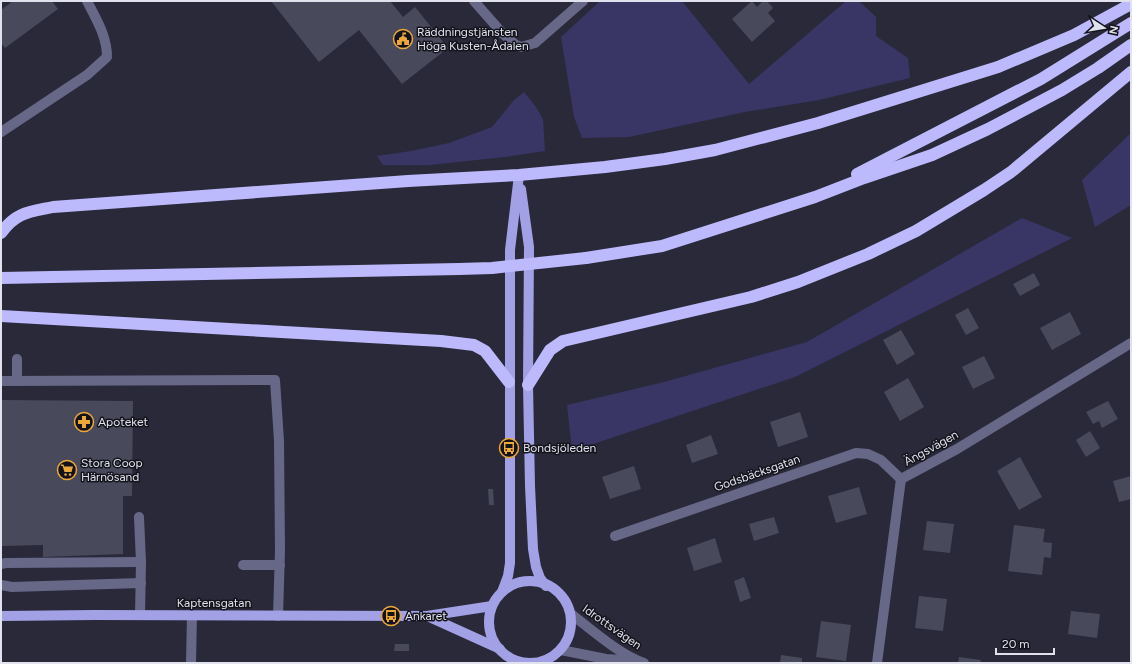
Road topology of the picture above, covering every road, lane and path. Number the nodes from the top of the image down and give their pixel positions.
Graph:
1 (87, 1) edge
2 (474, 1) edge
3 (583, 1) edge
4 (1131, 4) edge
5 (1131, 23) edge
6 (1131, 45) edge
7 (1131, 72) edge
8 (1, 132) edge
9 (519, 175) junction
10 (815, 197) junction
11 (1, 233) edge
12 (1, 278) edge
13 (1, 316) edge
14 (1131, 343) edge
15 (17, 359) dead end
16 (1, 381) edge
17 (17, 381) junction
18 (509, 382) junction
19 (528, 385) junction
20 (901, 479) junction
21 (139, 517) dead end
22 (615, 536) dead end
23 (141, 562) junction
24 (1, 564) edge
25 (242, 565) dead end
26 (280, 565) junction
27 (141, 583) junction
28 (1, 585) edge
29 (546, 586) junction
30 (502, 592) junction
31 (492, 606) junction
32 (571, 614) junction
33 (140, 615) junction
34 (192, 615) junction
35 (1, 616) edge
36 (278, 616) junction
37 (427, 616) junction
38 (500, 649) junction
39 (562, 650) junction
40 (511, 660) edge
41 (546, 661) edge
42 (642, 662) edge
43 (191, 663) edge
44 (877, 663) edge

1 - 8 street
2 - 3 street
4 - 9 highway
5 - 10 highway
6 - 10 highway
7 - 19 highway
9 - 11 highway
9 - 18 main road
9 - 19 main road
10 - 12 highway, bridge
13 - 18 highway
14 - 20 street, Ängsvägen
15 - 17 street
16 - 17 street
17 - 26 street
18 - 30 main road
19 - 29 main road
20 - 22 street, Godsbäcksgatan
20 - 44 street, Ängsvägen
21 - 23 street
23 - 24 street
23 - 27 street
25 - 26 street
26 - 36 street
27 - 28 street
27 - 33 street
29 - 30 main road
29 - 32 main road
30 - 31 main road
31 - 37 main road, Kaptensgatan
31 - 38 main road
32 - 39 main road
32 - 42 street, Idrottsvägen
33 - 34 main road, Kaptensgatan
33 - 35 main road, Kaptensgatan
34 - 36 main road, Kaptensgatan
34 - 43 street
36 - 37 main road, Kaptensgatan
37 - 38 main road, Kaptensgatan
38 - 40 main road
39 - 41 main road
39 - 42 street, Idrottsvägen
40 - 41 main road

